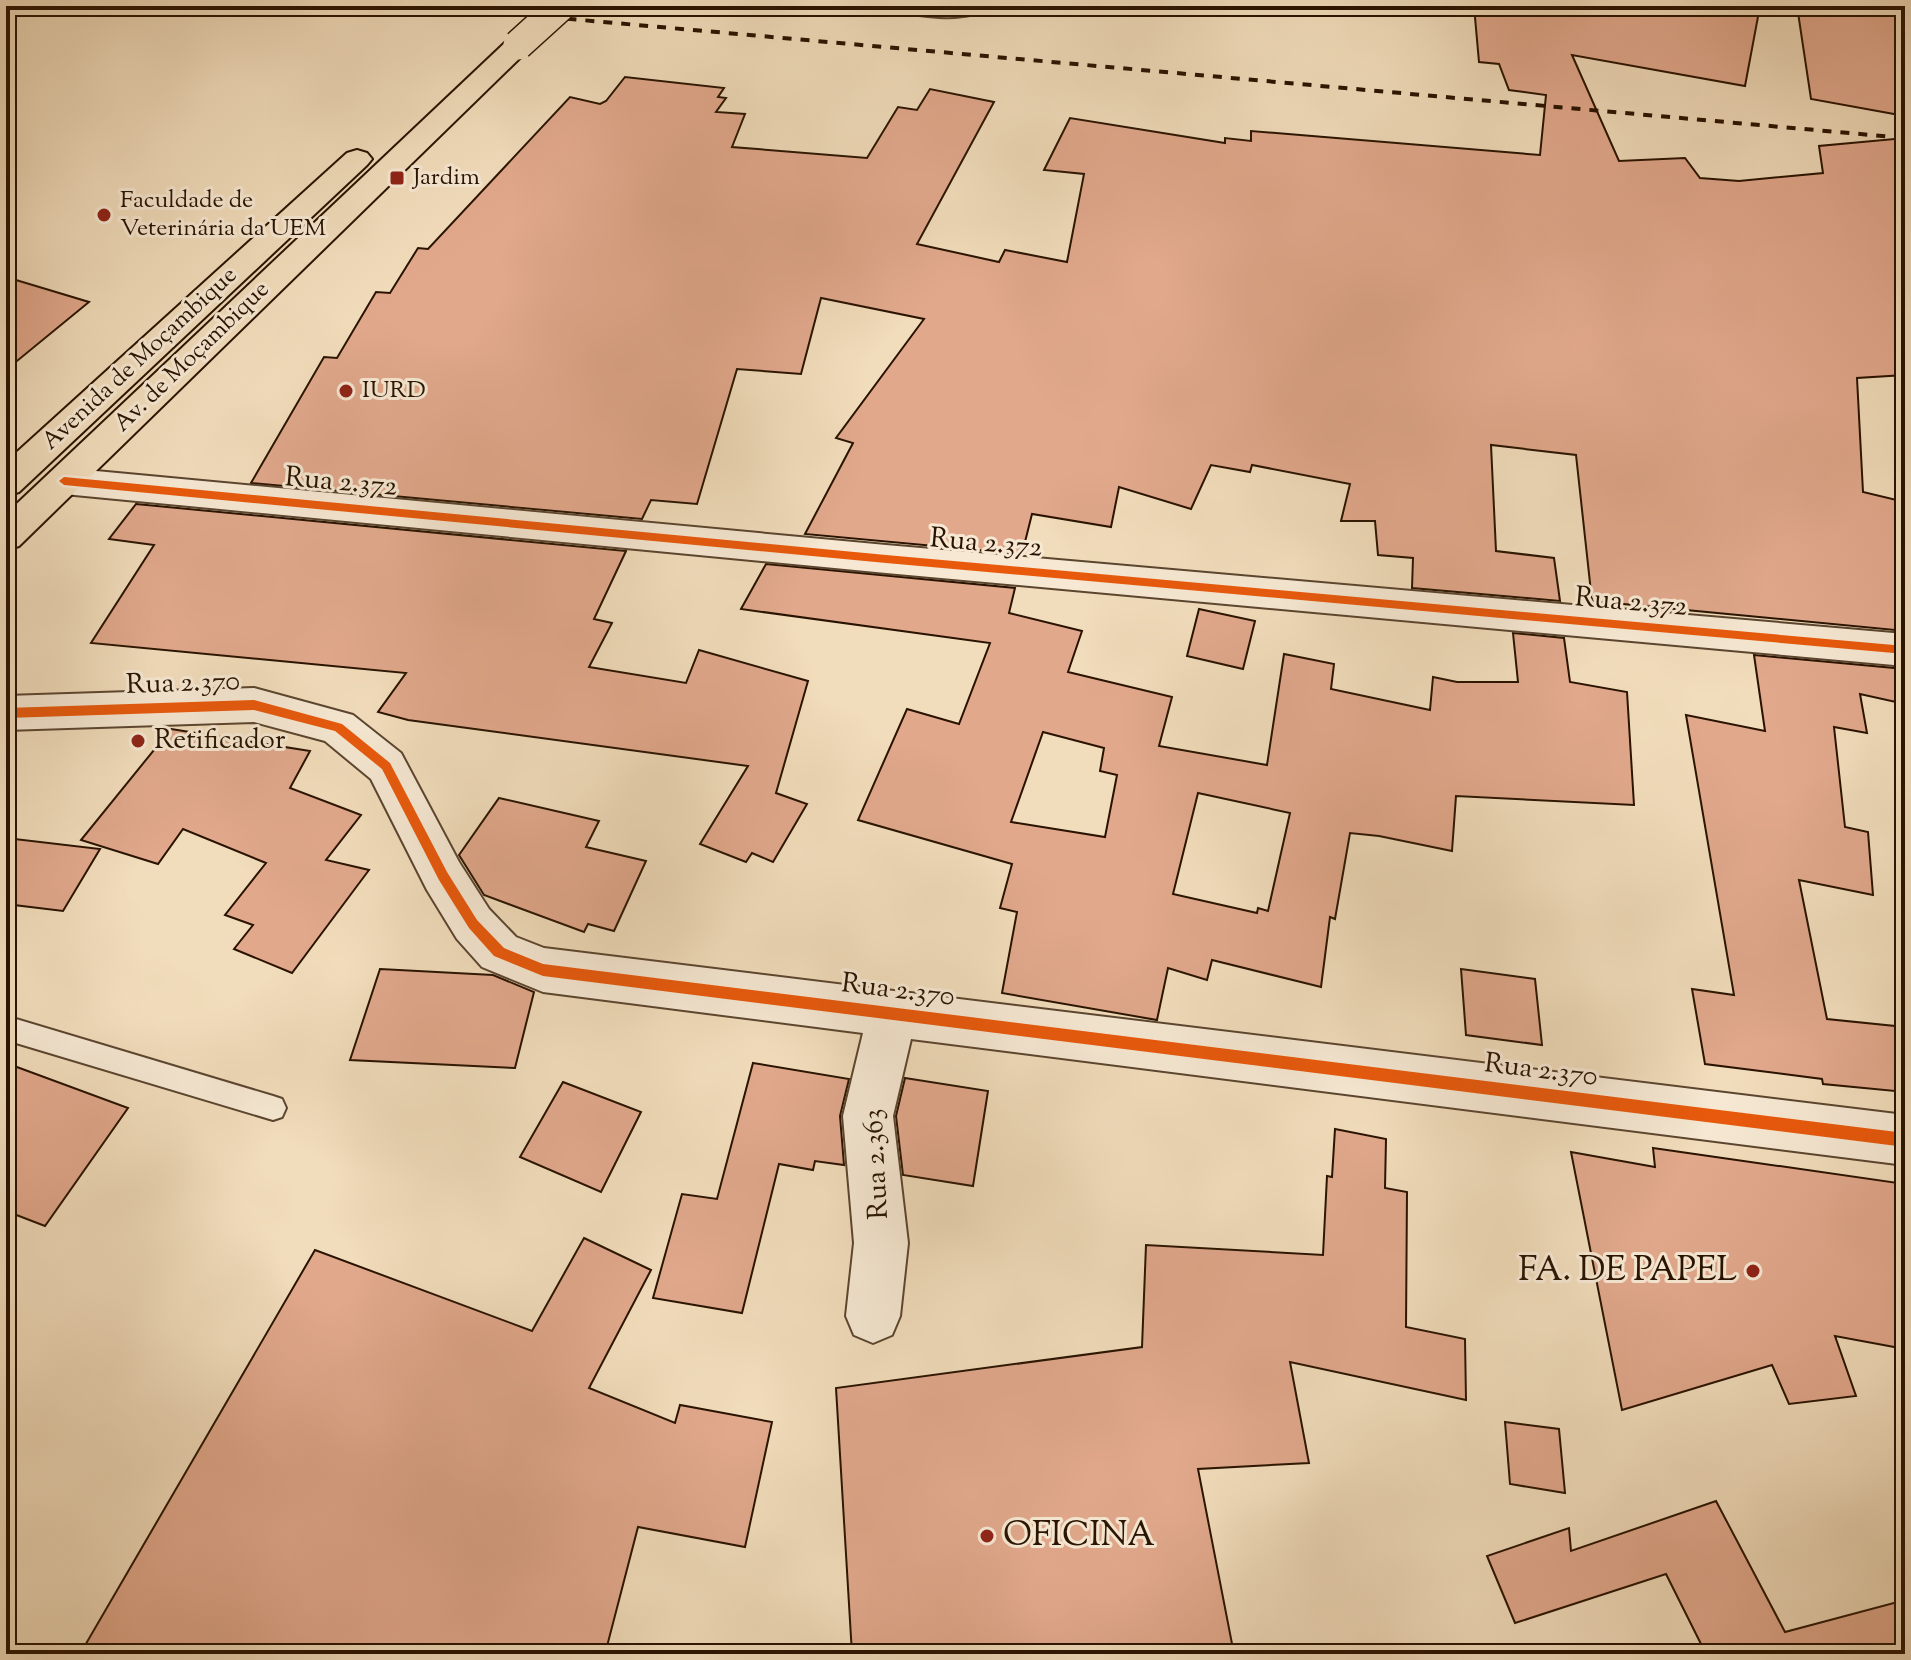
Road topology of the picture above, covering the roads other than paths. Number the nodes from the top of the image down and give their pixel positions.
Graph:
1 (561, 6) edge
2 (884, 6) edge
3 (985, 6) edge
4 (503, 40) junction
5 (379, 178) joint
6 (64, 481) junction
7 (6, 483) edge
8 (6, 536) edge
9 (1905, 650) edge
10 (6, 713) edge
11 (892, 1014) junction
12 (6, 1028) edge
13 (273, 1108) dead end
14 (1905, 1140) edge
15 (873, 1316) dead end

1 - 4 highway, Avenida de Moçambique, bridge
2 - 3 lane
4 - 5 highway, Avenida de Moçambique
4 - 7 highway, Avenida de Moçambique
5 - 6 highway, Av. de Moçambique
6 - 8 highway, Av. de Moçambique
6 - 9 street, Rua 2.372
10 - 11 street, Rua 2.370
11 - 14 street, Rua 2.370
11 - 15 street, Rua 2.363
12 - 13 lane

